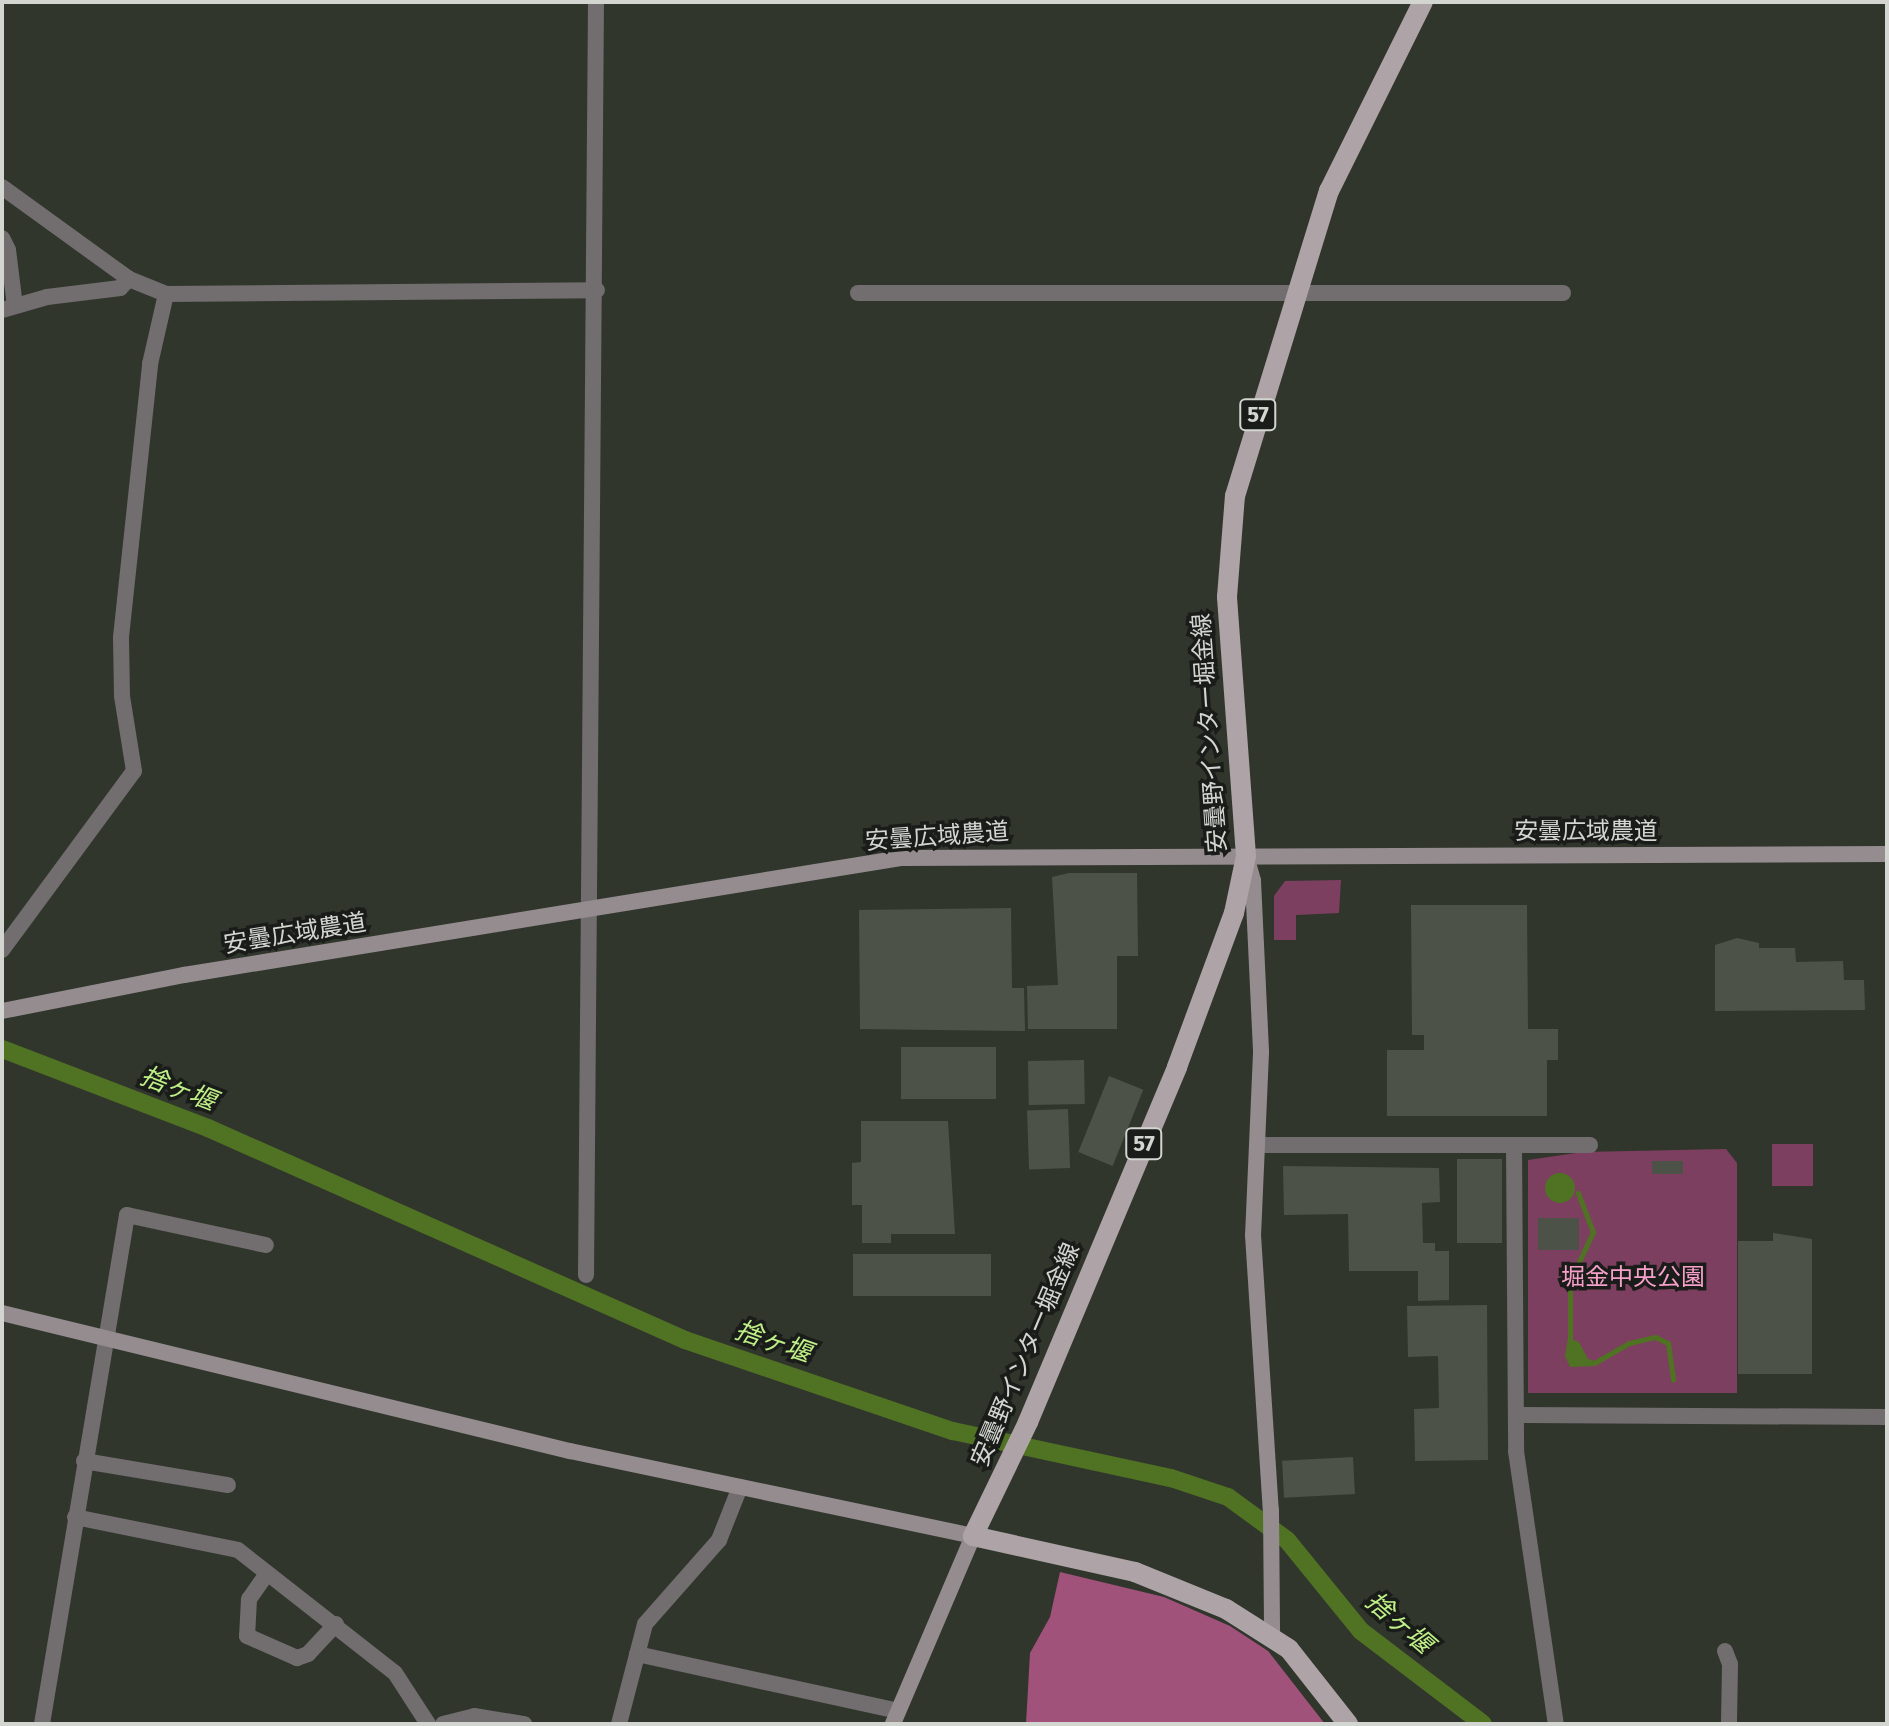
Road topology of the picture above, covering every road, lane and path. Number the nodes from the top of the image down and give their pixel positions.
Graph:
1 (596, 2) edge
2 (1423, 2) edge
3 (2, 187) edge
4 (2, 238) edge
5 (129, 279) junction
6 (597, 290) junction
7 (858, 293) dead end
8 (1563, 293) dead end
9 (166, 294) junction
10 (1296, 294) junction
11 (9, 308) edge
12 (1887, 854) edge
13 (1246, 856) junction
14 (590, 912) junction
15 (2, 950) edge
16 (2, 1011) edge
17 (1260, 1145) junction
18 (1590, 1145) dead end
19 (1514, 1146) junction
20 (266, 1245) dead end
21 (586, 1275) dead end
22 (2, 1313) edge
23 (104, 1338) junction
24 (1516, 1415) junction
25 (1887, 1417) edge
26 (84, 1461) junction
27 (228, 1485) dead end
28 (740, 1487) junction
29 (75, 1517) junction
30 (973, 1536) junction
31 (266, 1575) junction
32 (336, 1624) junction
33 (1272, 1636) junction
34 (1725, 1651) dead end
35 (637, 1654) junction
36 (896, 1717) edge
37 (42, 1724) edge
38 (428, 1724) edge
39 (443, 1724) edge
40 (524, 1724) edge
41 (619, 1724) edge
42 (1348, 1724) edge
43 (1556, 1724) edge
44 (1729, 1724) edge

1 - 6 street
2 - 10 main road, 安曇野インター堀金線 / 57
3 - 5 street
4 - 11 street
5 - 9 street
5 - 11 street
6 - 9 street
6 - 14 street
7 - 10 street
8 - 10 street
9 - 15 street
10 - 13 main road, 安曇野インター堀金線 / 57
12 - 13 street, 安曇広域農道
13 - 14 street, 安曇広域農道
13 - 17 street
13 - 30 main road, 安曇野インター堀金線 / 57
14 - 16 street, 安曇広域農道
14 - 21 street
17 - 19 street
17 - 33 street
18 - 19 street
19 - 24 street
20 - 23 street
22 - 23 street
23 - 26 street
23 - 28 street
24 - 25 street
24 - 43 street
26 - 27 street
26 - 29 street
28 - 30 street
28 - 35 street
29 - 31 street
29 - 37 street
30 - 33 main road
30 - 36 street
31 - 32 street
31 - 32 street
32 - 38 street
33 - 42 main road
34 - 44 street
35 - 36 street
35 - 41 street
39 - 40 street

